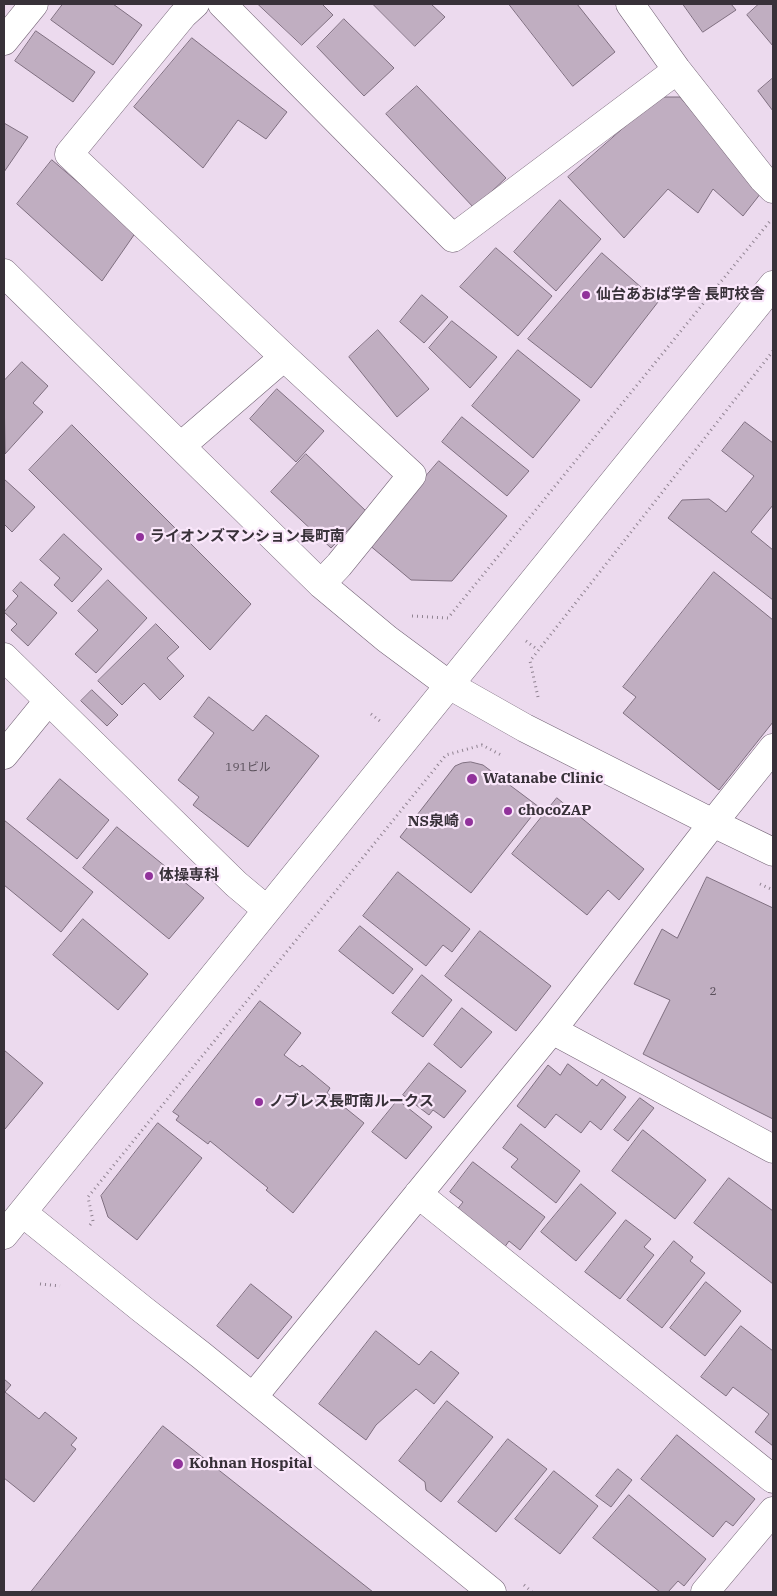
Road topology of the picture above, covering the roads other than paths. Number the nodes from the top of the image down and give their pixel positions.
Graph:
1 (34, 4) edge
2 (222, 4) edge
3 (630, 4) edge
4 (183, 7) edge
5 (4, 41) edge
6 (678, 70) junction
7 (773, 190) edge
8 (4, 273) edge
9 (773, 285) edge
10 (284, 357) junction
11 (181, 446) junction
12 (321, 584) junction
13 (4, 657) edge
14 (449, 685) junction
15 (48, 701) junction
16 (773, 748) edge
17 (4, 755) edge
18 (713, 823) junction
19 (773, 852) edge
20 (267, 910) junction
21 (552, 1030) junction
22 (773, 1149) edge
23 (418, 1194) junction
24 (23, 1213) junction
25 (4, 1235) edge
26 (253, 1397) junction
27 (773, 1479) edge
28 (773, 1511) edge
29 (492, 1592) edge
30 (705, 1592) edge

1 - 5 street
2 - 6 street
3 - 6 street
4 - 10 street
6 - 7 street
8 - 11 street
9 - 14 street
10 - 11 street
10 - 12 street
11 - 12 street
12 - 14 street
13 - 15 street
14 - 18 street
14 - 20 street
15 - 17 street
15 - 20 street
16 - 18 street
18 - 19 street
18 - 21 street
20 - 24 street
21 - 22 street
21 - 23 street
23 - 26 street
23 - 27 street
24 - 25 street
24 - 26 street
26 - 29 street
28 - 30 street

